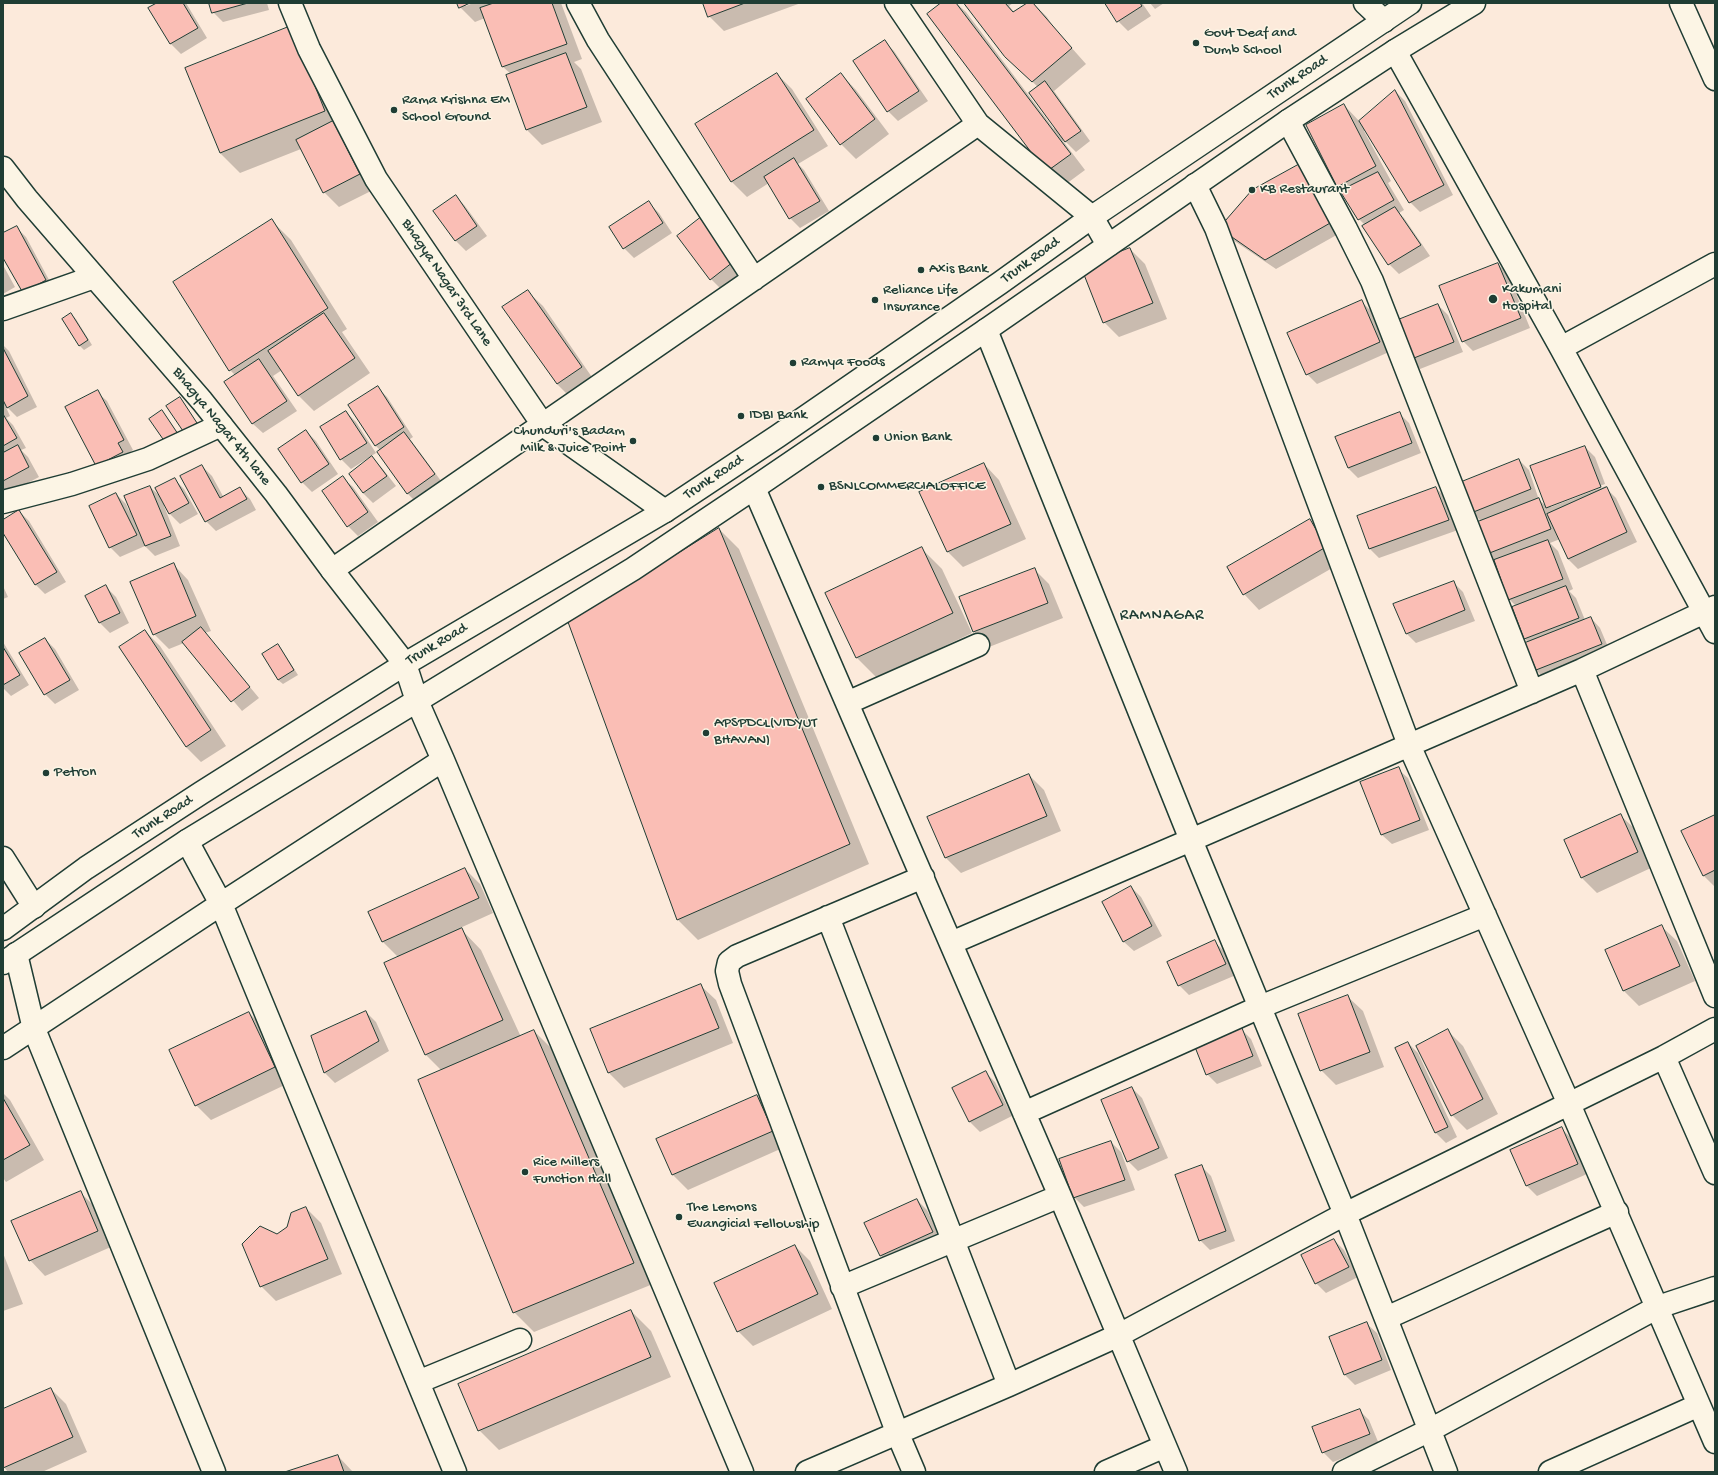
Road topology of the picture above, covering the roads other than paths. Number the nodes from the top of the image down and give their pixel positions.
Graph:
1 (290, 3) edge
2 (578, 3) edge
3 (896, 3) edge
4 (1365, 3) edge
5 (1410, 3) edge
6 (1474, 3) edge
7 (1681, 3) edge
8 (1384, 20) junction
9 (1395, 51) junction
10 (1715, 79) edge
11 (1288, 121) junction
12 (978, 124) junction
13 (3, 168) edge
14 (1195, 185) junction
15 (1092, 217) junction
16 (1108, 245) junction
17 (1715, 264) edge
18 (94, 277) junction
19 (754, 278) junction
20 (3, 309) edge
21 (986, 330) junction
22 (1561, 348) junction
23 (542, 424) junction
24 (221, 425) junction
25 (754, 488) junction
26 (3, 502) edge
27 (665, 511) junction
28 (332, 570) junction
29 (1709, 609) edge
30 (1715, 632) edge
31 (978, 646) dead end
32 (404, 664) junction
33 (1582, 670) junction
34 (1532, 692) junction
35 (417, 701) junction
36 (847, 703) junction
37 (1409, 745) junction
38 (443, 760) junction
39 (1191, 840) junction
40 (187, 841) junction
41 (3, 858) edge
42 (923, 877) junction
43 (221, 904) junction
44 (34, 907) junction
45 (1485, 915) junction
46 (828, 917) junction
47 (3, 929) edge
48 (951, 943) junction
49 (9, 959) edge
50 (1715, 996) edge
51 (1260, 1007) junction
52 (34, 1028) junction
53 (1715, 1028) edge
54 (3, 1048) edge
55 (1664, 1057) junction
56 (1569, 1104) junction
57 (1024, 1113) junction
58 (1715, 1173) edge
59 (1060, 1196) junction
60 (1617, 1212) junction
61 (1345, 1214) junction
62 (953, 1241) junction
63 (842, 1287) junction
64 (1715, 1288) edge
65 (1658, 1307) junction
66 (1386, 1318) junction
67 (1119, 1335) junction
68 (520, 1340) dead end
69 (418, 1382) junction
70 (1009, 1385) junction
71 (1699, 1405) junction
72 (1430, 1430) junction
73 (897, 1432) junction
74 (1715, 1442) edge
75 (1165, 1446) junction
76 (214, 1472) edge
77 (455, 1472) edge
78 (742, 1472) edge
79 (807, 1472) edge
80 (914, 1472) edge
81 (1106, 1472) edge
82 (1176, 1472) edge
83 (1344, 1472) edge
84 (1446, 1472) edge
85 (1550, 1472) edge

1 - 23 street, Bhagya Nagar 3rd Lane
2 - 19 street
3 - 12 street
4 - 8 street
5 - 8 street, Trunk Road
6 - 9 street
7 - 10 street
8 - 15 street, Trunk Road
9 - 11 street
9 - 22 street
11 - 14 street
11 - 34 street
12 - 15 street
12 - 19 street
13 - 18 street, Bhagya Nagar 4th lane
14 - 16 street
14 - 37 street
15 - 16 street
15 - 27 street, Trunk Road
16 - 21 street
17 - 22 street
18 - 20 street
18 - 24 street, Bhagya Nagar 4th lane
19 - 23 street
21 - 25 street
21 - 39 street
22 - 29 street
23 - 27 street, Bhagya Nagar 3rd Lane
23 - 28 street
24 - 26 street
24 - 28 street, Bhagya Nagar 4th lane
25 - 35 street
25 - 36 street
27 - 32 street, Trunk Road
28 - 32 street, Bhagya Nagar 4th lane
29 - 30 street
29 - 33 street
31 - 36 street
32 - 35 street, Bhagya Nagar 4th lane
32 - 44 street, Trunk Road
33 - 34 street
33 - 50 street
34 - 37 street
35 - 38 street, Bhagya Nagar 4th lane
35 - 40 street
36 - 42 street
37 - 39 street
37 - 45 street
38 - 43 street
38 - 78 street, Bhagya Nagar 4th lane
39 - 48 street
39 - 51 street
40 - 43 street
40 - 49 street
41 - 44 street
42 - 46 street
42 - 48 street
43 - 52 street
43 - 69 street
44 - 47 street, Trunk Road
45 - 51 street
45 - 56 street
46 - 62 street
46 - 63 street
48 - 57 street
49 - 52 street
51 - 57 street
51 - 61 street
52 - 54 street
52 - 76 street
53 - 55 street
55 - 56 street
55 - 58 street
56 - 60 street
56 - 61 street
57 - 59 street
59 - 62 street
59 - 67 street
60 - 65 street
60 - 66 street
61 - 66 street
61 - 67 street
62 - 63 street
62 - 70 street
63 - 73 street
64 - 65 street
65 - 71 street
65 - 72 street
66 - 72 street
67 - 70 street
67 - 75 street
68 - 69 street
69 - 77 street
70 - 73 street
71 - 74 street
71 - 85 street
72 - 83 street
72 - 84 street
73 - 79 street
73 - 80 street
75 - 81 street
75 - 82 street

